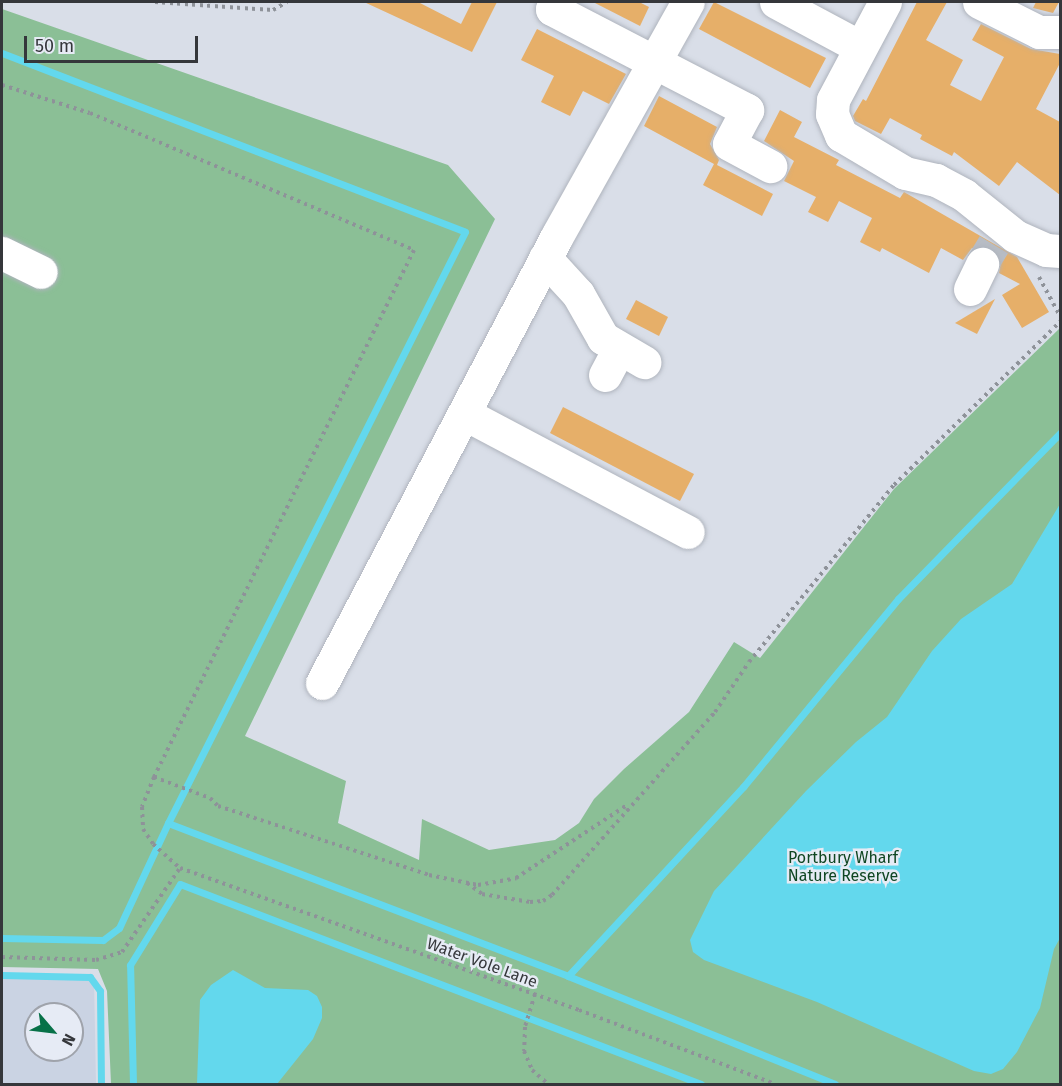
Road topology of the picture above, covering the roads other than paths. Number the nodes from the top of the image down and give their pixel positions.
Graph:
1 (556, 2) edge
2 (688, 2) edge
3 (776, 2) edge
4 (885, 2) edge
5 (979, 2) edge
6 (1060, 32) edge
7 (860, 47) junction
8 (656, 62) junction
9 (770, 166) dead end
10 (1060, 252) edge
11 (2, 253) edge
12 (545, 258) junction
13 (41, 272) dead end
14 (623, 362) dead end
15 (465, 414) junction
16 (688, 532) dead end
17 (322, 683) dead end

1 - 8 street
2 - 8 street
3 - 7 street
4 - 7 street
5 - 6 street
7 - 10 street
8 - 9 street
8 - 12 street
11 - 13 street
12 - 14 street
12 - 15 street
15 - 16 street
15 - 17 street

